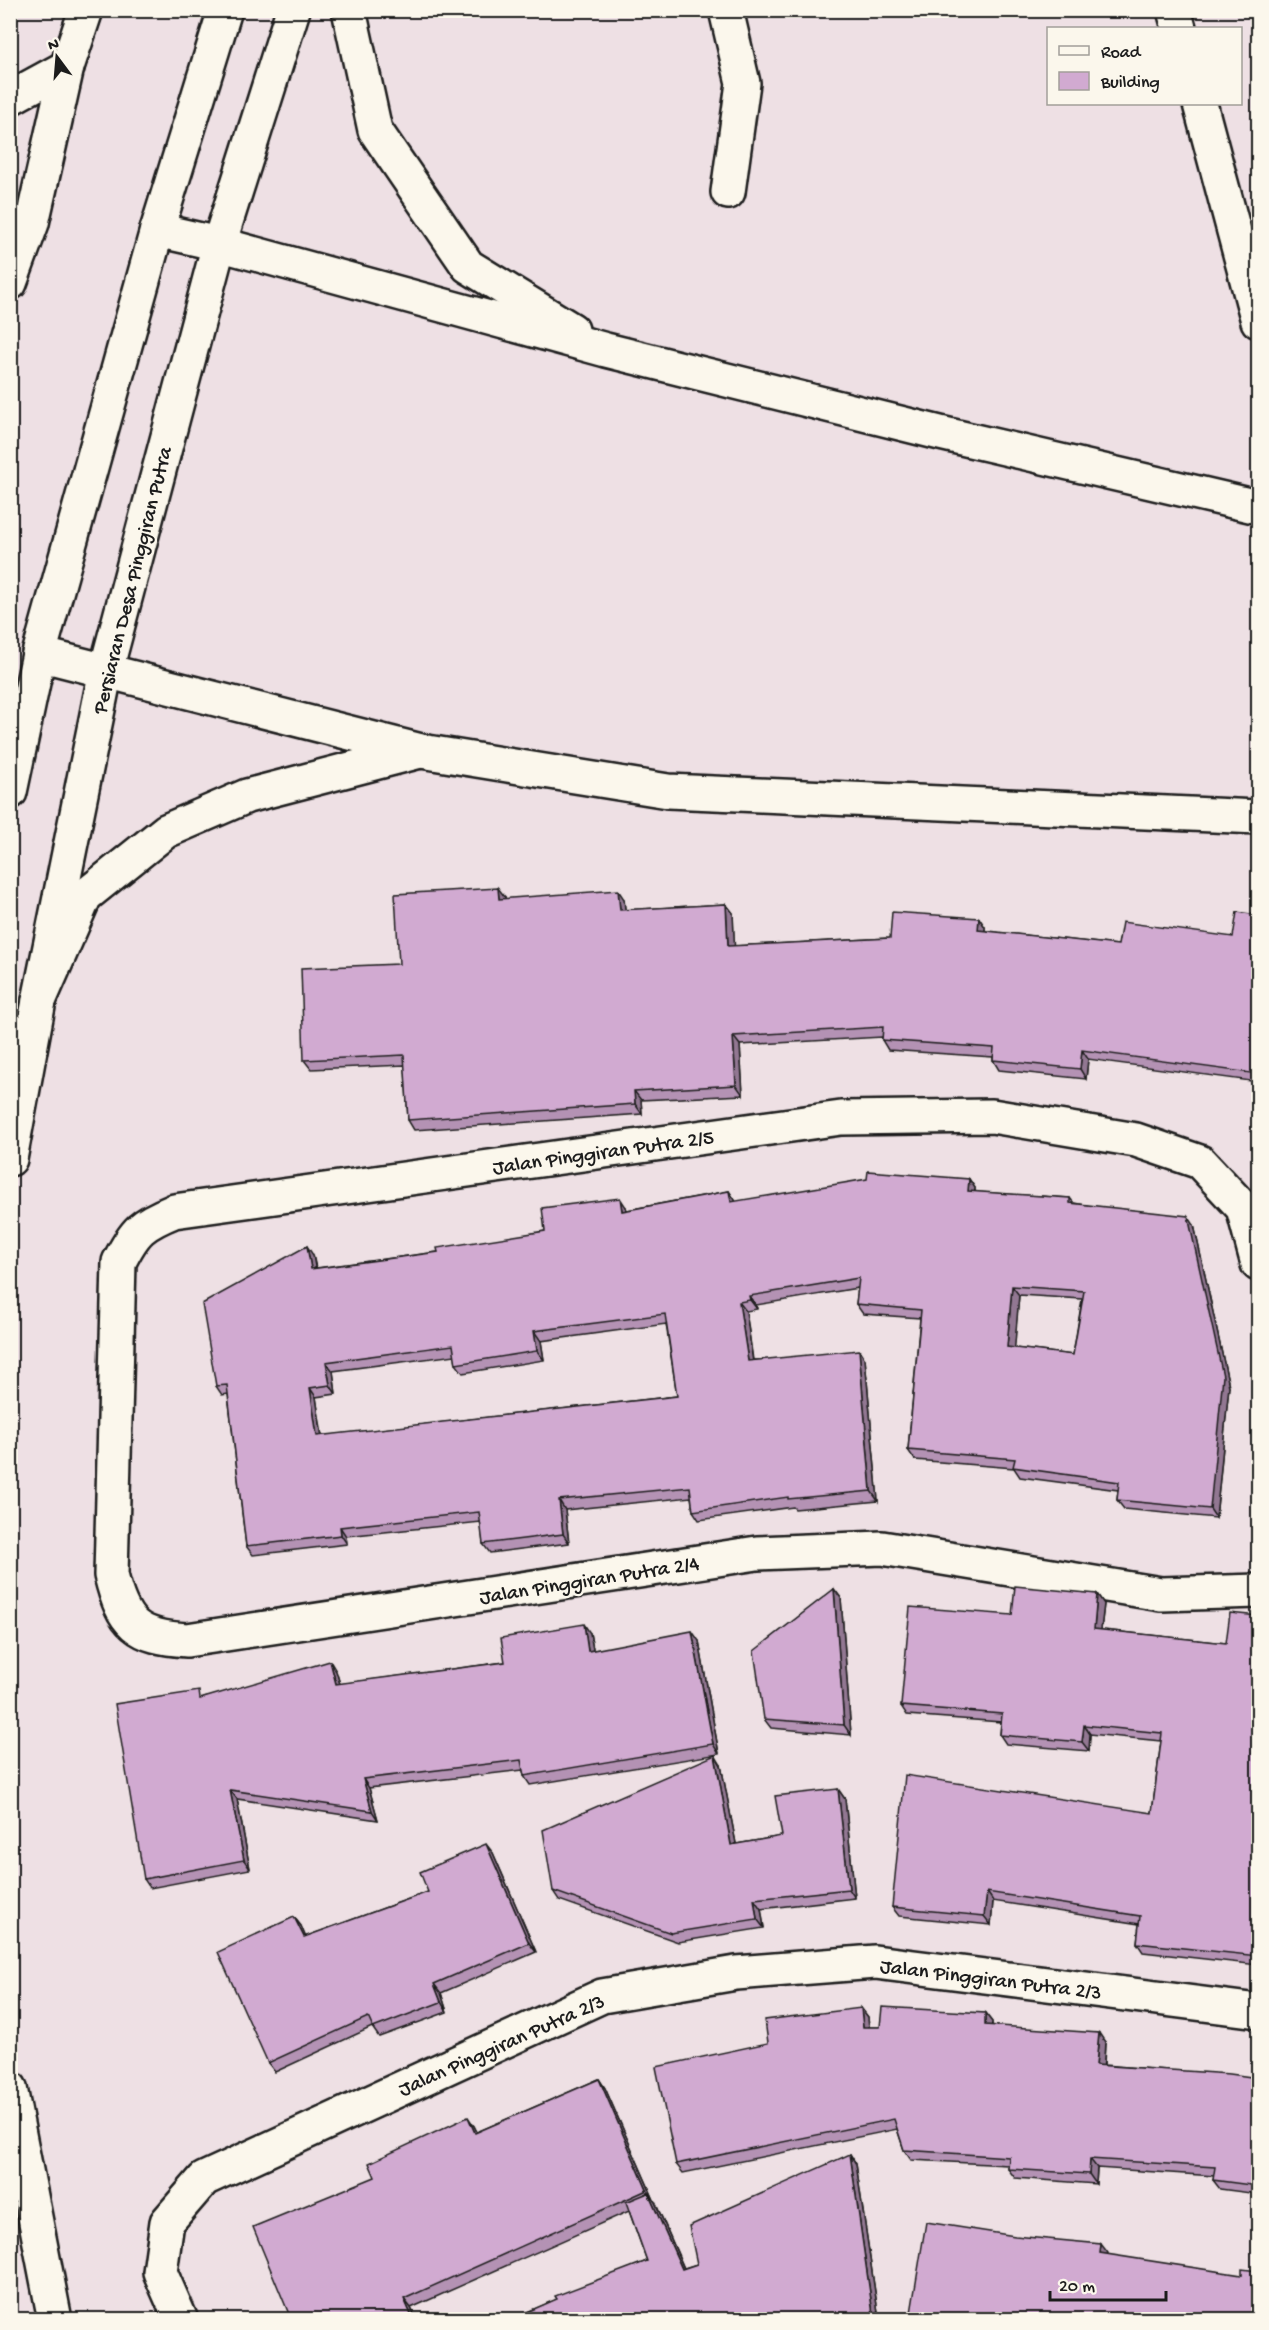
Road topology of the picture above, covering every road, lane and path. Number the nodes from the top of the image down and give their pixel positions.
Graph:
1 (86, 10) edge
2 (225, 10) edge
3 (293, 10) edge
4 (349, 10) edge
5 (726, 10) edge
6 (1174, 10) edge
7 (1179, 27) edge
8 (67, 67) junction
9 (10, 98) edge
10 (1200, 105) edge
11 (728, 192) dead end
12 (157, 230) junction
13 (219, 244) junction
14 (10, 283) edge
15 (1258, 321) edge
16 (606, 350) junction
17 (1258, 507) edge
18 (39, 654) junction
19 (106, 670) junction
20 (421, 751) junction
21 (10, 792) edge
22 (1258, 817) edge
23 (39, 1001) junction
24 (10, 1159) edge
25 (1258, 1264) edge
26 (115, 1418) joint
27 (1258, 1591) edge
28 (1258, 2011) edge
29 (10, 2088) edge
30 (55, 2319) edge
31 (181, 2319) edge

1 - 8 street
2 - 12 street
3 - 13 street, Persiaran Desa Pinggiran Putra
4 - 16 street
5 - 11 street
6 - 7 street
8 - 9 street
8 - 14 street
10 - 15 street
12 - 13 street
12 - 18 street
13 - 16 street
13 - 19 street, Persiaran Desa Pinggiran Putra
16 - 17 street
18 - 19 street
18 - 21 street
19 - 20 street
19 - 23 street, Persiaran Desa Pinggiran Putra
20 - 22 street
20 - 23 street
23 - 24 street, Persiaran Desa Pinggiran Putra
25 - 26 street, Jalan Pinggiran Putra 2/5
26 - 27 street, Jalan Pinggiran Putra 2/4
28 - 31 street, Jalan Pinggiran Putra 2/3
29 - 30 street

